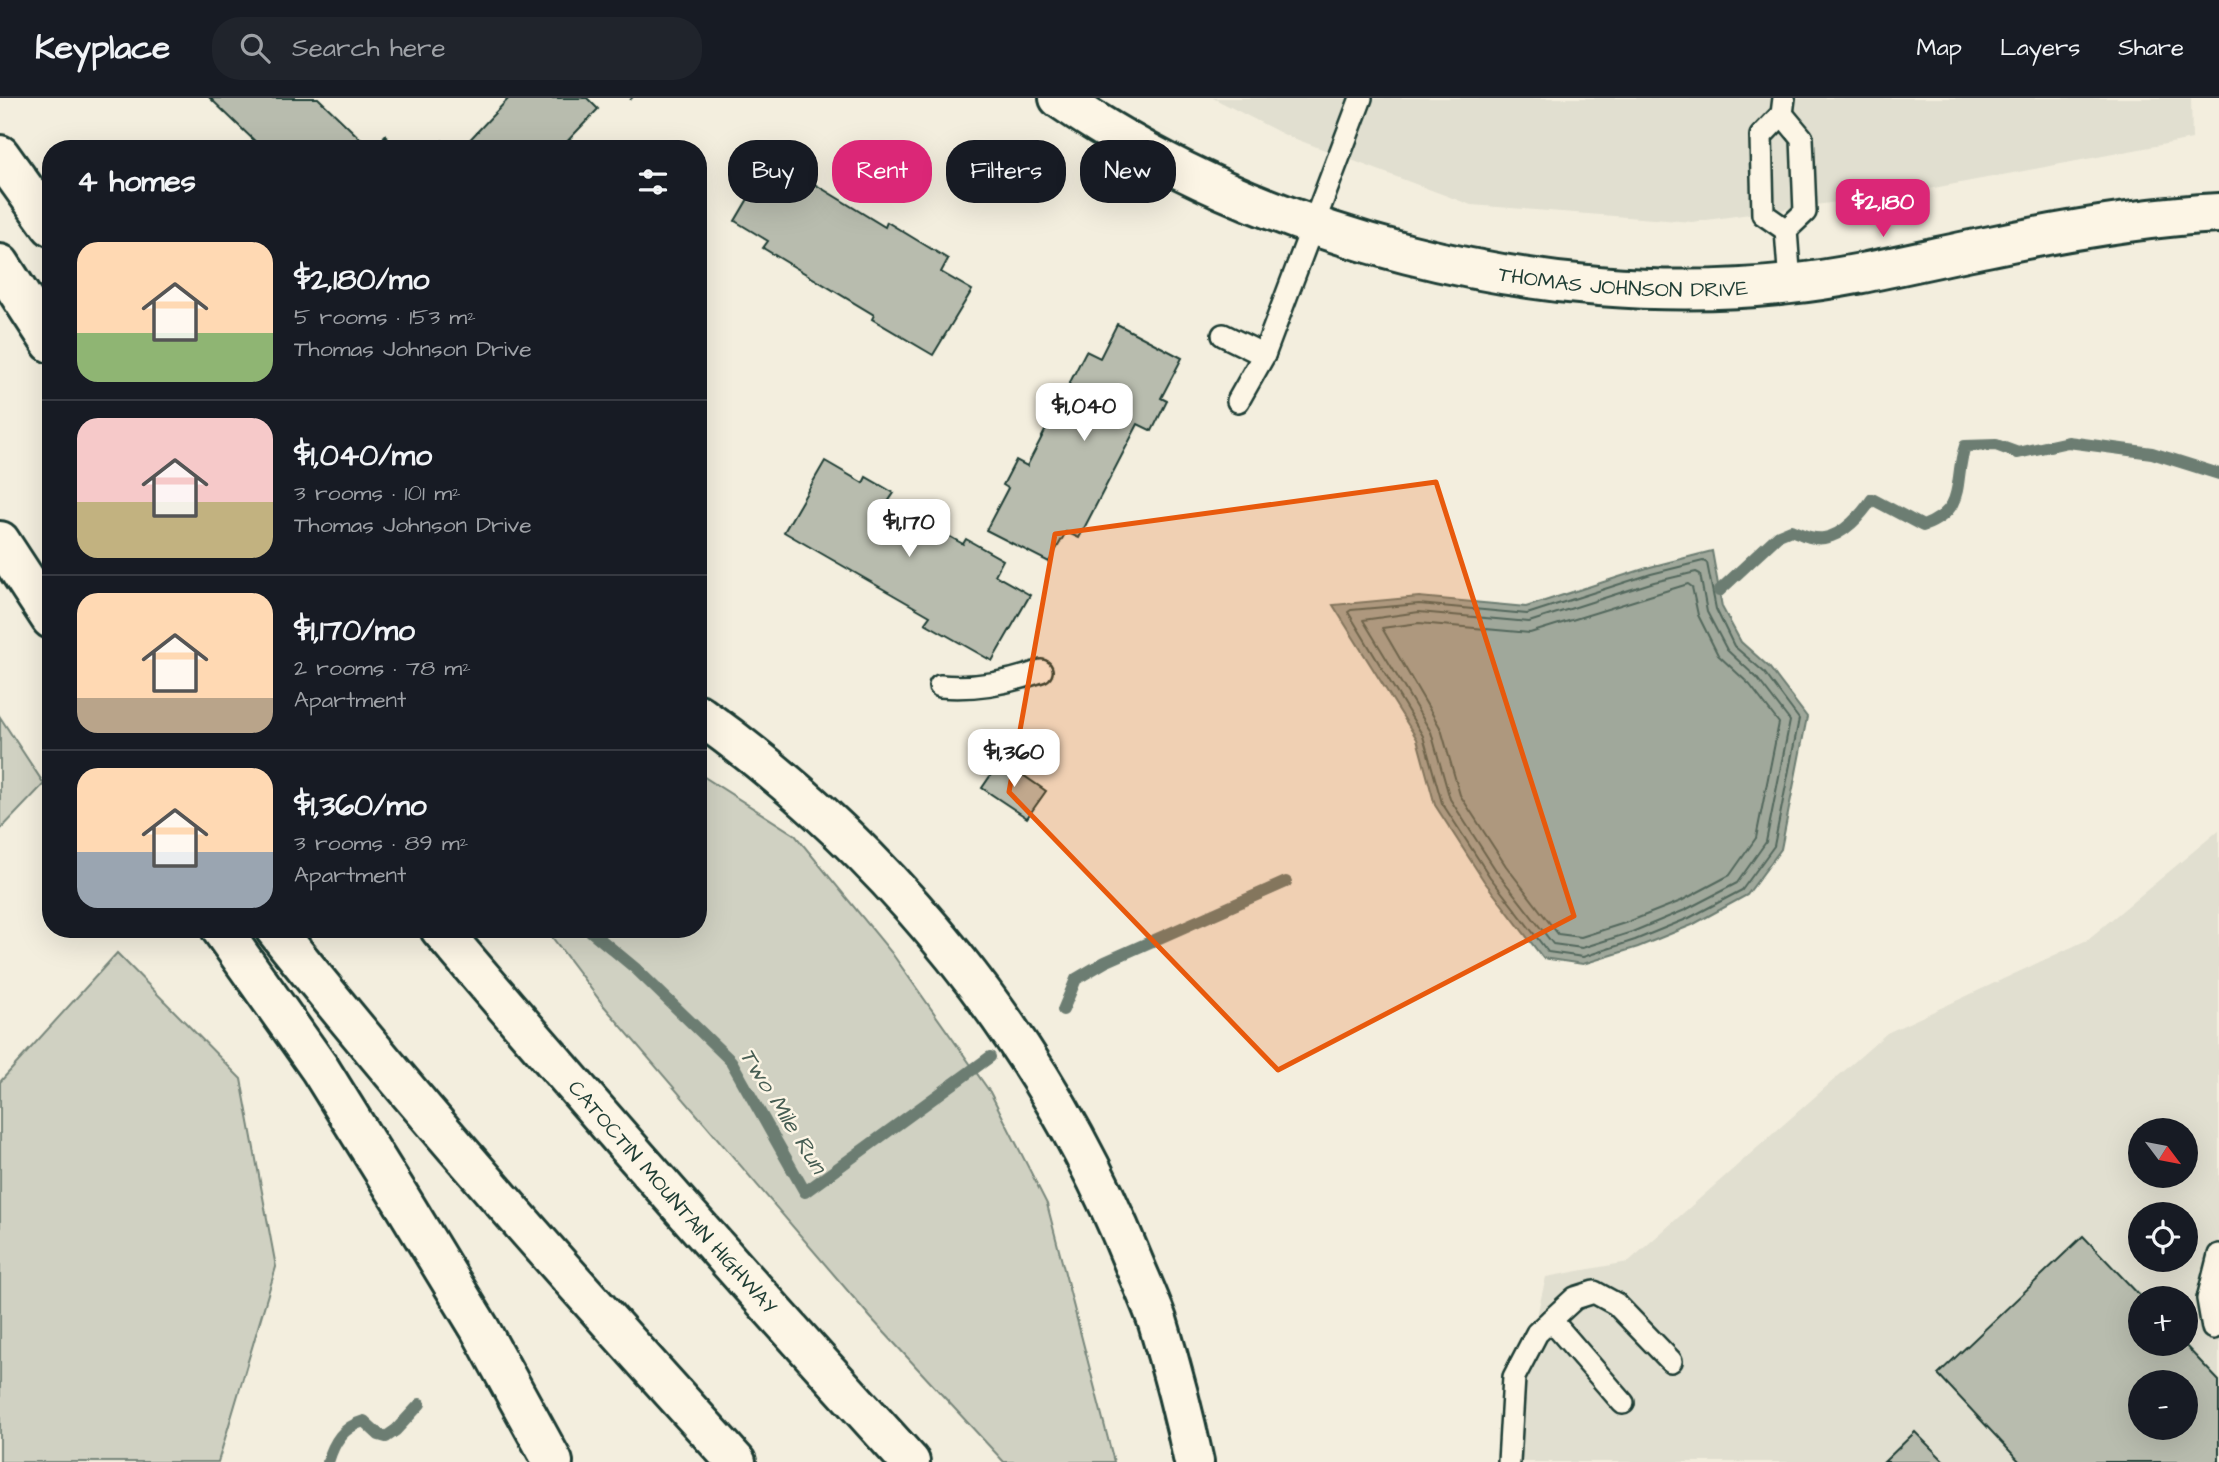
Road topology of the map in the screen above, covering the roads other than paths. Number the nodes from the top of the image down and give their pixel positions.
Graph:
1 (1059, 98) edge
2 (1361, 98) edge
3 (1783, 106) edge
4 (0, 155) edge
5 (42, 213) edge
6 (2219, 213) edge
7 (1313, 226) junction
8 (1786, 230) junction
9 (0, 264) edge
10 (1790, 284) junction
11 (42, 330) edge
12 (1223, 335) dead end
13 (1264, 355) junction
14 (1238, 401) dead end
15 (0, 541) edge
16 (42, 605) edge
17 (1041, 671) dead end
18 (940, 686) dead end
19 (707, 721) edge
20 (226, 938) edge
21 (282, 938) edge
22 (448, 938) edge
23 (2219, 1255) edge
24 (1551, 1320) junction
25 (2213, 1328) dead end
26 (1671, 1362) dead end
27 (1623, 1403) dead end
28 (553, 1462) edge
29 (736, 1462) edge
30 (910, 1462) edge
31 (1194, 1462) edge
32 (1509, 1462) edge

1 - 7 main road, THOMAS JOHNSON DRIVE
2 - 7 lane
3 - 8 lane
3 - 8 lane
4 - 5 main road
6 - 10 main road, THOMAS JOHNSON DRIVE
7 - 10 main road, THOMAS JOHNSON DRIVE
7 - 13 lane
8 - 10 lane
9 - 11 main road
12 - 13 lane
13 - 14 lane
15 - 16 main road
17 - 18 lane
19 - 31 main road
20 - 28 main road
21 - 29 main road
22 - 30 main road, CATOCTIN MOUNTAIN HIGHWAY
23 - 25 lane
24 - 26 lane
24 - 27 lane
24 - 32 lane

